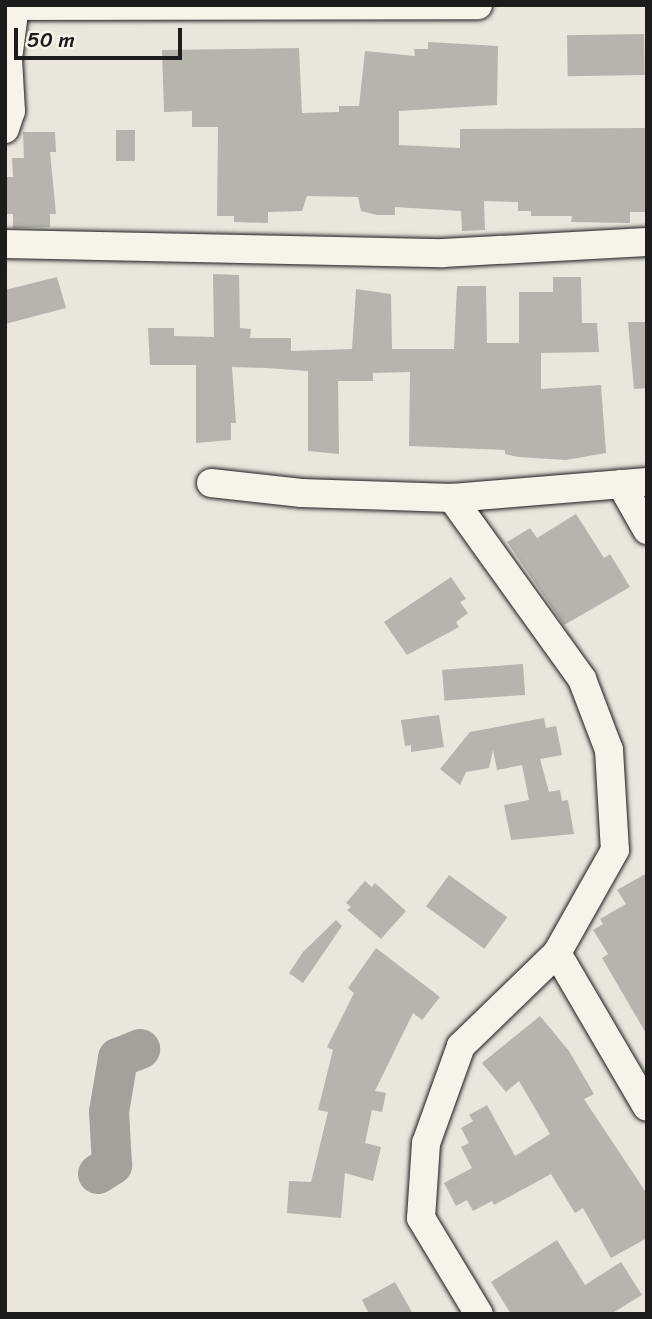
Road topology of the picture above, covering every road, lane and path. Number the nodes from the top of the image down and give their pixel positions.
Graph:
1 (478, 5) edge
2 (15, 6) edge
3 (5, 130) edge
4 (647, 242) edge
5 (5, 244) edge
6 (211, 483) dead end
7 (634, 483) edge
8 (452, 498) junction
9 (647, 530) edge
10 (557, 953) junction
11 (647, 1107) edge
12 (479, 1314) edge

1 - 2 street
2 - 3 street
4 - 5 street
6 - 8 street
7 - 8 street
7 - 9 street
8 - 10 street
10 - 11 street
10 - 12 street

